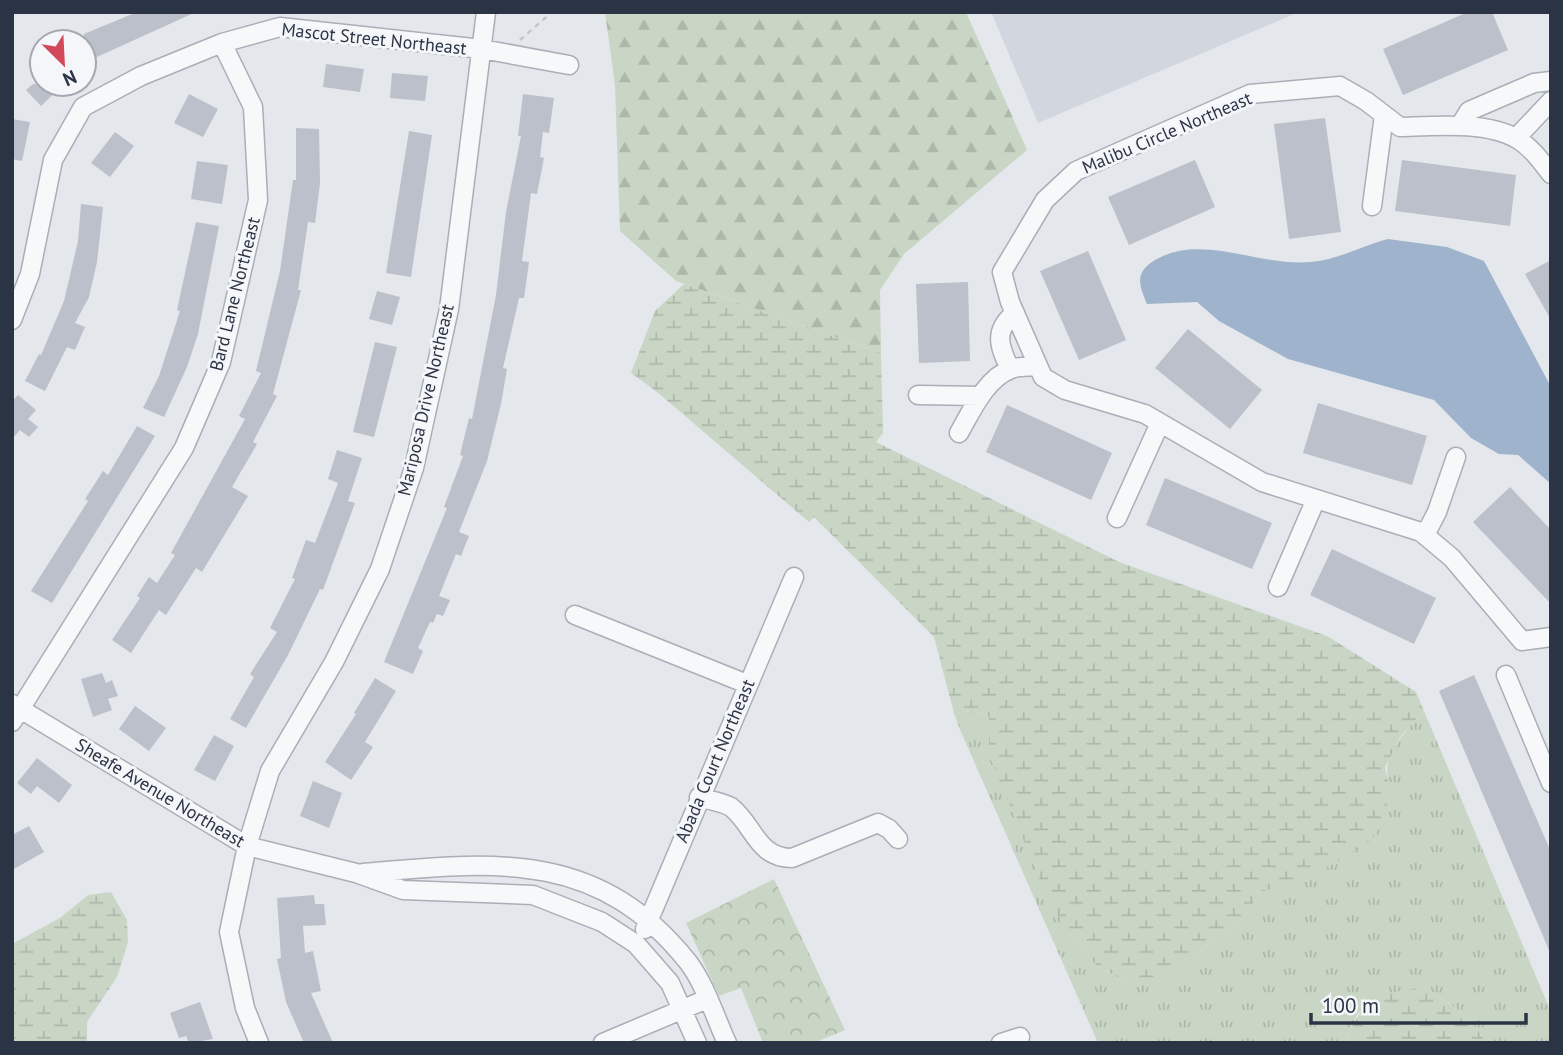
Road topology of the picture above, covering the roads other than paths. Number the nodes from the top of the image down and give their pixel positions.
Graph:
1 (486, 12) edge
2 (222, 43) junction
3 (482, 49) junction
4 (569, 65) dead end
5 (1551, 81) edge
6 (1551, 101) edge
7 (1384, 115) junction
8 (1461, 124) junction
9 (1516, 138) junction
10 (1551, 174) edge
11 (1372, 206) dead end
12 (1015, 313) junction
13 (12, 320) edge
14 (1038, 366) junction
15 (1010, 369) junction
16 (918, 395) dead end
17 (980, 396) junction
18 (1160, 423) junction
19 (959, 433) dead end
20 (1455, 457) dead end
21 (1316, 499) junction
22 (1117, 518) dead end
23 (1425, 535) junction
24 (794, 577) dead end
25 (1278, 587) dead end
26 (575, 615) dead end
27 (1551, 637) edge
28 (1506, 675) dead end
29 (747, 684) junction
30 (15, 712) edge
31 (1551, 783) edge
32 (699, 797) junction
33 (898, 839) dead end
34 (247, 846) junction
35 (356, 873) junction
36 (649, 922) junction
37 (636, 944) junction
38 (707, 999) junction
39 (682, 1010) junction
40 (1020, 1037) dead end
41 (259, 1043) edge
42 (603, 1043) edge
43 (697, 1043) edge
44 (727, 1043) edge
45 (1001, 1043) edge

1 - 3 street, Mariposa Drive Northeast
2 - 3 street, Mascot Street Northeast
2 - 13 street, Mascot Street Northeast
2 - 30 street, Bard Lane Northeast
3 - 4 street, Mascot Street Northeast
3 - 34 street, Mariposa Drive Northeast
5 - 8 street
6 - 9 street
7 - 8 street, Malibu Circle Northeast
7 - 11 street
7 - 12 street, Malibu Circle Northeast
8 - 9 street, Malibu Circle Northeast
9 - 10 street, Malibu Circle Northeast
12 - 14 street, Malibu Circle Northeast
12 - 15 street
14 - 15 street
14 - 18 street, Malibu Circle Northeast
15 - 17 street
16 - 17 street
17 - 19 street
18 - 21 street, Malibu Circle Northeast
18 - 22 street
20 - 23 street
21 - 23 street, Malibu Circle Northeast
21 - 25 street
23 - 27 street, Malibu Circle Northeast
24 - 29 street, Abada Court Northeast
26 - 29 street
28 - 31 street
29 - 32 street, Abada Court Northeast
30 - 34 street, Sheafe Avenue Northeast
32 - 33 street
32 - 36 street, Abada Court Northeast
34 - 35 street, Sheafe Avenue Northeast
34 - 41 street, Mariposa Drive Northeast
35 - 36 street, Sheafe Avenue Northeast
35 - 37 street, Sheafe Avenue Northeast
36 - 37 street, Abada Court Northeast
36 - 38 street, Sheafe Avenue Northeast
37 - 39 street, Sheafe Avenue Northeast
38 - 39 street
38 - 44 street, Sheafe Avenue Northeast
39 - 42 street
39 - 43 street, Sheafe Avenue Northeast
40 - 45 street

